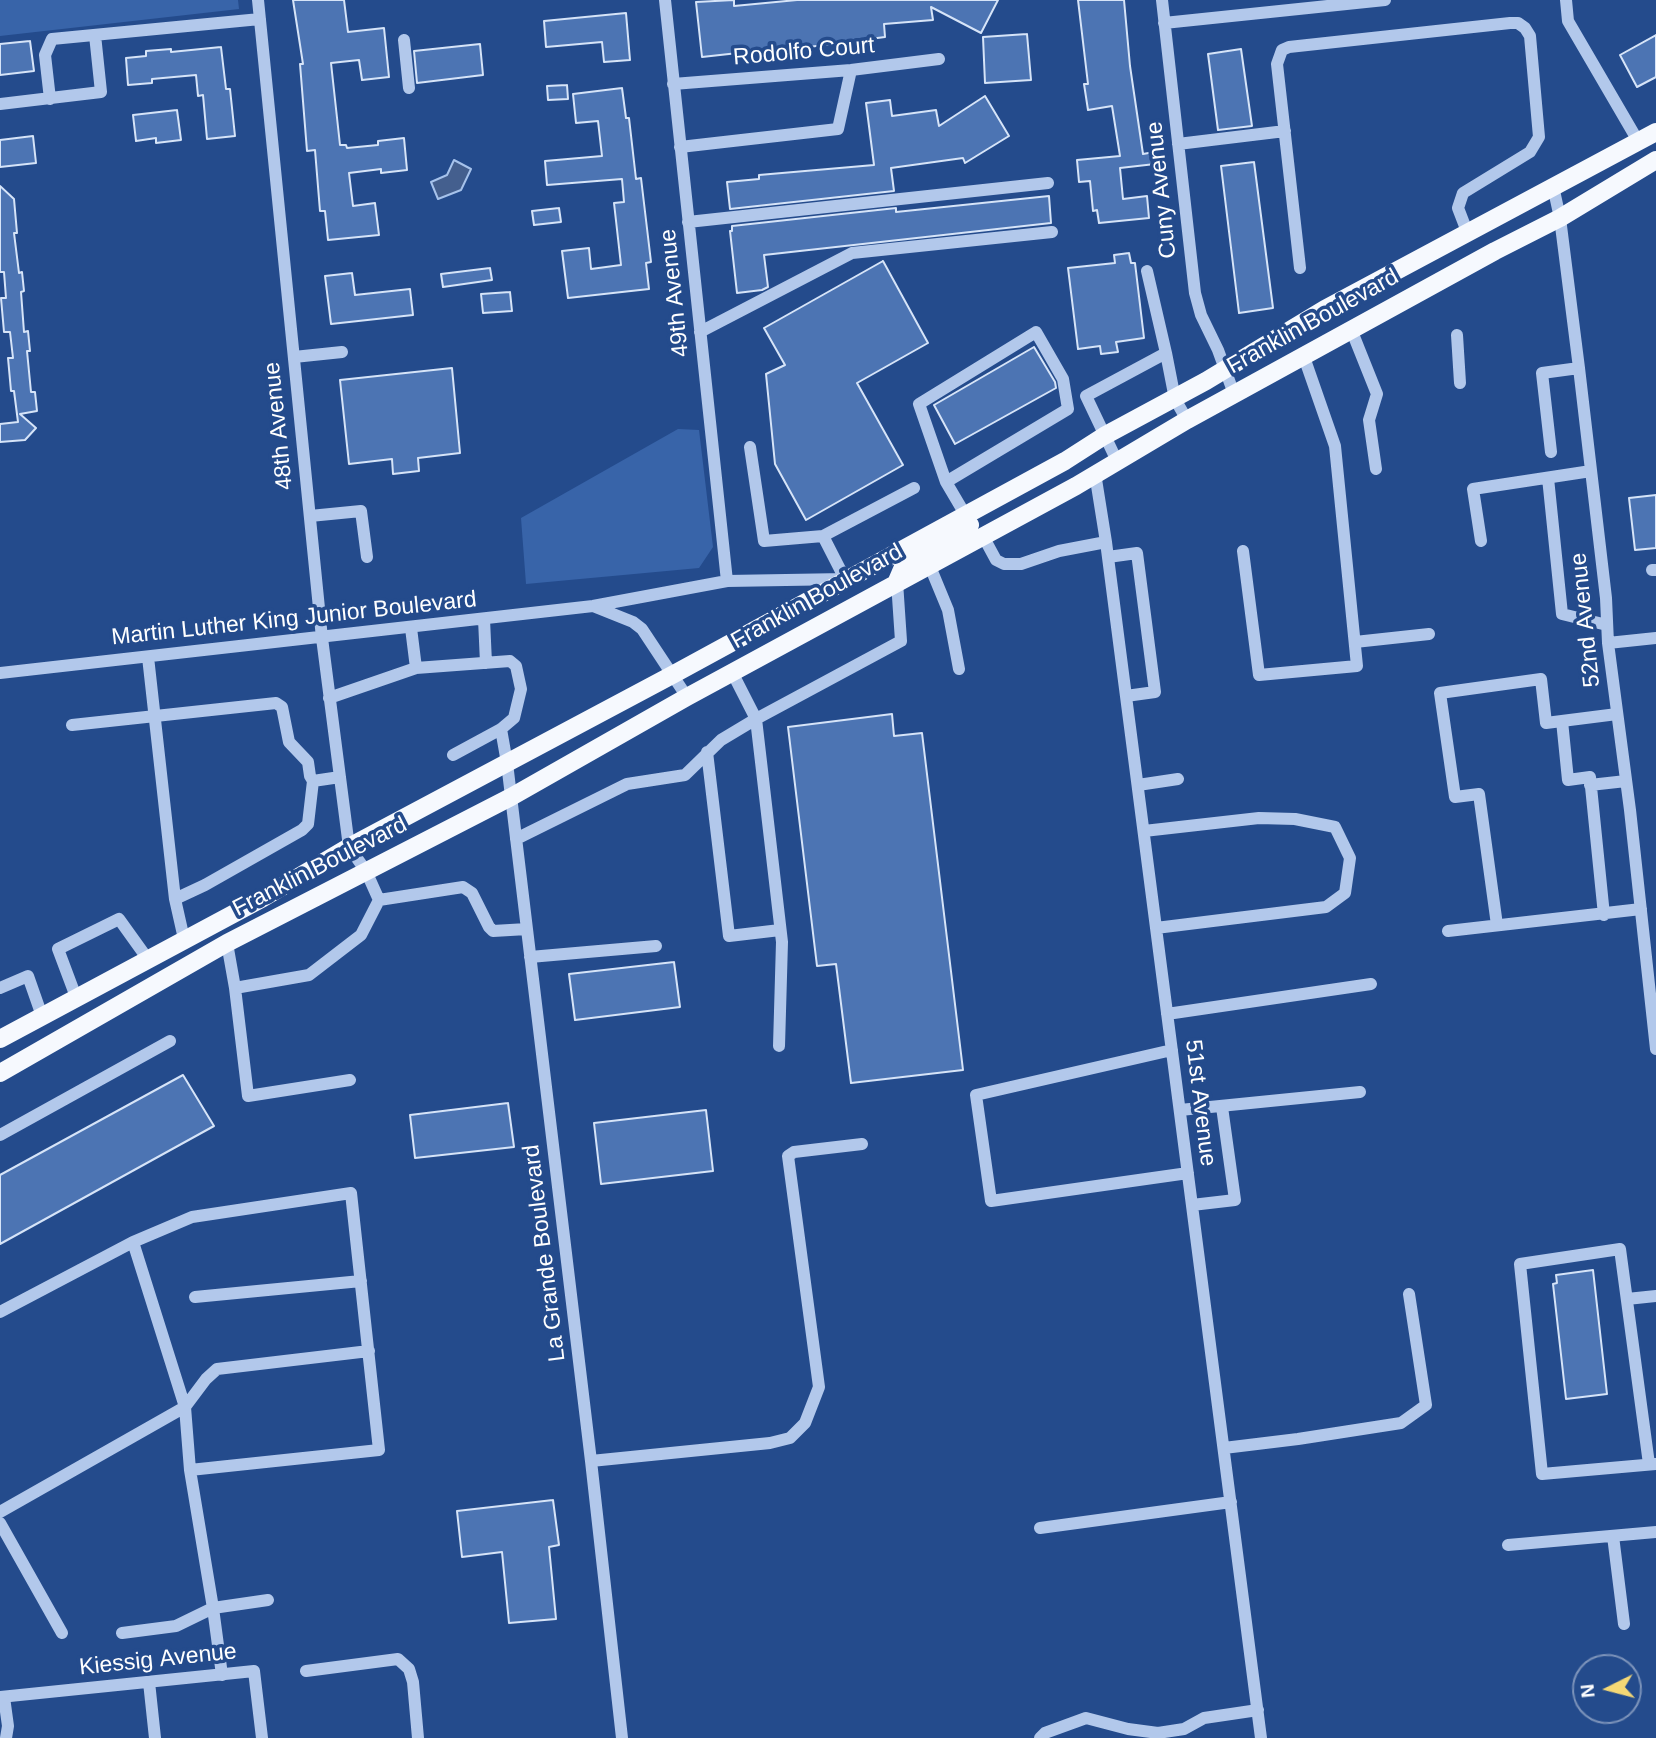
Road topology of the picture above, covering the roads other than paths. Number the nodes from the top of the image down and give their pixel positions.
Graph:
1 (258, 0) edge
2 (665, 0) edge
3 (1162, 0) edge
4 (1385, 0) edge
5 (1566, 0) edge
6 (260, 19) junction
7 (1164, 23) junction
8 (94, 34) junction
9 (404, 40) dead end
10 (939, 58) dead end
11 (851, 70) junction
12 (673, 84) junction
13 (409, 88) dead end
14 (50, 99) junction
15 (0, 104) edge
16 (1285, 131) junction
17 (1656, 132) edge
18 (1638, 141) junction
19 (1178, 144) junction
20 (680, 147) junction
21 (1656, 160) edge
22 (1048, 183) dead end
23 (1553, 187) junction
24 (1560, 218) junction
25 (688, 222) junction
26 (1052, 232) dead end
27 (1468, 233) junction
28 (1300, 268) dead end
29 (1147, 271) dead end
30 (1351, 329) junction
31 (700, 332) junction
32 (1457, 335) dead end
33 (342, 352) dead end
34 (1166, 353) junction
35 (294, 357) junction
36 (1304, 357) junction
37 (1579, 368) junction
38 (1226, 369) junction
39 (1460, 383) dead end
40 (1234, 394) junction
41 (1175, 399) junction
42 (1186, 419) junction
43 (1104, 436) junction
44 (750, 447) dead end
45 (1551, 452) dead end
46 (1116, 459) junction
47 (1376, 469) dead end
48 (1591, 471) junction
49 (1095, 473) junction
50 (1548, 478) junction
51 (946, 482) junction
52 (914, 488) dead end
53 (310, 516) junction
54 (973, 526) junction
55 (823, 536) junction
56 (1481, 541) dead end
57 (1106, 542) junction
58 (1243, 551) dead end
59 (367, 557) dead end
60 (1108, 557) junction
61 (929, 564) junction
62 (845, 579) junction
63 (727, 581) junction
64 (897, 582) junction
65 (593, 606) junction
66 (484, 619) junction
67 (1607, 625) junction
68 (411, 628) junction
69 (1429, 634) dead end
70 (322, 638) junction
71 (1656, 638) edge
72 (1355, 642) junction
73 (1608, 643) junction
74 (148, 657) junction
75 (486, 663) junction
76 (416, 668) junction
77 (959, 669) dead end
78 (732, 672) junction
79 (0, 673) edge
80 (674, 674) junction
81 (1126, 696) junction
82 (687, 697) junction
83 (330, 698) junction
84 (1617, 714) junction
85 (155, 717) junction
86 (756, 719) junction
87 (1562, 721) junction
88 (72, 725) dead end
89 (501, 729) junction
90 (707, 752) junction
91 (453, 755) dead end
92 (507, 763) junction
93 (340, 777) junction
94 (1178, 779) dead end
95 (313, 781) junction
96 (1626, 781) junction
97 (1138, 785) junction
98 (1590, 785) junction
99 (511, 797) junction
100 (1144, 831) junction
101 (516, 839) junction
102 (349, 847) junction
103 (366, 871) junction
104 (175, 899) junction
105 (379, 900) junction
106 (1641, 909) junction
107 (1604, 915) junction
108 (1497, 925) junction
109 (1156, 928) junction
110 (527, 929) junction
111 (780, 930) junction
112 (1448, 930) dead end
113 (184, 939) junction
114 (227, 943) junction
115 (656, 946) dead end
116 (530, 957) junction
117 (147, 958) junction
118 (1371, 984) dead end
119 (0, 988) edge
120 (235, 988) junction
121 (76, 997) junction
122 (1167, 1014) junction
123 (42, 1016) junction
124 (0, 1040) edge
125 (170, 1041) dead end
126 (779, 1046) dead end
127 (1656, 1049) edge
128 (1172, 1050) junction
129 (0, 1073) edge
130 (350, 1080) dead end
131 (1360, 1092) dead end
132 (1222, 1107) junction
133 (1180, 1110) junction
134 (0, 1135) edge
135 (862, 1144) dead end
136 (1188, 1173) junction
137 (1192, 1205) junction
138 (132, 1242) junction
139 (361, 1281) junction
140 (1409, 1294) dead end
141 (1656, 1296) edge
142 (195, 1297) dead end
143 (1626, 1299) junction
144 (0, 1312) edge
145 (369, 1351) junction
146 (185, 1406) junction
147 (1224, 1448) junction
148 (591, 1461) junction
149 (1652, 1464) edge
150 (190, 1470) junction
151 (1231, 1502) junction
152 (0, 1512) edge
153 (0, 1523) edge
154 (1040, 1528) dead end
155 (1656, 1532) edge
156 (1613, 1536) junction
157 (1508, 1545) dead end
158 (268, 1600) dead end
159 (213, 1608) junction
160 (1624, 1624) dead end
161 (62, 1633) dead end
162 (122, 1633) dead end
163 (306, 1671) dead end
164 (222, 1675) junction
165 (149, 1682) junction
166 (2, 1697) edge
167 (1258, 1710) junction
168 (6, 1738) edge
169 (155, 1738) edge
170 (262, 1738) edge
171 (418, 1738) edge
172 (622, 1738) edge
173 (1040, 1738) edge
174 (1261, 1738) edge

1 - 6 street, 48th Avenue
2 - 12 street, 49th Avenue
3 - 7 street, Cuny Avenue
4 - 7 street
5 - 18 street
6 - 8 street
6 - 35 street, 48th Avenue
7 - 19 street, Cuny Avenue
8 - 14 street
8 - 14 street
9 - 13 street
10 - 11 street, Rodolfo Court
11 - 12 street, Rodolfo Court
11 - 20 street
12 - 20 street, 49th Avenue
14 - 15 street
16 - 19 street
16 - 27 street
16 - 28 street
17 - 18 main road, Franklin Boulevard
18 - 23 main road, Franklin Boulevard
19 - 38 street, Cuny Avenue
20 - 25 street, 49th Avenue
21 - 24 main road, Franklin Boulevard
22 - 25 street
23 - 24 street, 52nd Avenue
23 - 27 main road, Franklin Boulevard
24 - 30 main road, Franklin Boulevard
24 - 37 street, 52nd Avenue
25 - 31 street, 49th Avenue
26 - 31 street
27 - 38 main road, Franklin Boulevard
29 - 34 street
30 - 36 main road, Franklin Boulevard
30 - 47 street
31 - 63 street, 49th Avenue
32 - 39 street
33 - 35 street
34 - 41 street
34 - 43 street
35 - 53 street, 48th Avenue
36 - 40 main road, Franklin Boulevard
36 - 72 street
37 - 45 street
37 - 48 street, 52nd Avenue
38 - 40 street, Cuny Avenue
38 - 41 main road, Franklin Boulevard
40 - 42 main road, Franklin Boulevard
41 - 42 street
41 - 43 main road, Franklin Boulevard
42 - 46 main road, Franklin Boulevard
43 - 46 street
43 - 54 main road, Franklin Boulevard
44 - 55 street
46 - 49 main road, Franklin Boulevard
48 - 50 street
48 - 67 street, 52nd Avenue
49 - 54 main road, Franklin Boulevard
49 - 57 street, 51st Avenue
50 - 56 street
50 - 67 street
51 - 51 street
51 - 54 street
52 - 55 street
53 - 59 street
53 - 70 street, 48th Avenue
54 - 57 street
54 - 61 main road, Franklin Boulevard
54 - 62 main road, Franklin Boulevard
54 - 64 main road
55 - 62 street
57 - 60 street, 51st Avenue
58 - 72 street
60 - 81 street, 51st Avenue
60 - 81 street
61 - 64 main road, Franklin Boulevard
61 - 77 street
62 - 63 street, Martin Luther King Junior Boulevard
62 - 80 main road, Franklin Boulevard
63 - 65 street, Martin Luther King Junior Boulevard
64 - 78 main road, Franklin Boulevard
64 - 86 street
65 - 66 street, Martin Luther King Junior Boulevard
65 - 80 street, Martin Luther King Junior Boulevard
66 - 68 street, Martin Luther King Junior Boulevard
66 - 75 street
67 - 73 street, 52nd Avenue
68 - 70 street, Martin Luther King Junior Boulevard
68 - 76 street
69 - 72 street
70 - 74 street, Martin Luther King Junior Boulevard
70 - 83 street, 48th Avenue
71 - 73 street
73 - 84 street, 52nd Avenue
74 - 79 street, Martin Luther King Junior Boulevard
74 - 85 street
75 - 76 street
75 - 89 street
76 - 83 street
78 - 82 main road, Franklin Boulevard
78 - 86 street
80 - 82 street, Martin Luther King Junior Boulevard
80 - 92 main road, Franklin Boulevard
81 - 97 street, 51st Avenue
82 - 99 main road, Franklin Boulevard
83 - 93 street, 48th Avenue
84 - 87 street
84 - 96 street, 52nd Avenue
85 - 88 street
85 - 95 street
85 - 104 street
86 - 90 street
86 - 111 street
87 - 98 street
87 - 108 street
89 - 91 street
89 - 92 street, La Grande Boulevard
90 - 101 street
90 - 111 street
92 - 99 street, La Grande Boulevard
92 - 102 main road, Franklin Boulevard
93 - 95 street
93 - 102 street, 48th Avenue
94 - 97 street
95 - 104 street
96 - 98 street
96 - 106 street, 52nd Avenue
97 - 100 street, 51st Avenue
98 - 107 street
99 - 101 street, La Grande Boulevard
99 - 103 main road, Franklin Boulevard
100 - 109 street, 51st Avenue
100 - 109 street
101 - 110 street, La Grande Boulevard
102 - 103 street
102 - 113 main road, Franklin Boulevard
103 - 105 street
103 - 114 main road, Franklin Boulevard
104 - 113 street
105 - 110 street
105 - 120 street
106 - 107 street
106 - 127 street, 52nd Avenue
107 - 108 street
108 - 112 street
109 - 122 street, 51st Avenue
110 - 116 street, La Grande Boulevard
111 - 126 street
113 - 117 main road, Franklin Boulevard
114 - 120 street
114 - 129 main road, Franklin Boulevard
115 - 116 street
116 - 148 street, La Grande Boulevard
117 - 121 main road, Franklin Boulevard
117 - 121 street
118 - 122 street
119 - 123 street
120 - 130 street
121 - 123 main road, Franklin Boulevard
122 - 128 street, 51st Avenue
123 - 124 main road, Franklin Boulevard
125 - 134 street
128 - 133 street, 51st Avenue
128 - 136 street
131 - 132 street
132 - 133 street
132 - 137 street
133 - 136 street, 51st Avenue
135 - 148 street
136 - 137 street, 51st Avenue
137 - 147 street, 51st Avenue
138 - 139 street
138 - 144 street
138 - 146 street
139 - 142 street
139 - 145 street
140 - 147 street
141 - 143 street
143 - 149 street
143 - 149 street
145 - 146 street
145 - 150 street
146 - 150 street
146 - 152 street
147 - 151 street, 51st Avenue
148 - 172 street, La Grande Boulevard
150 - 159 street
151 - 154 street
151 - 167 street, 51st Avenue
153 - 161 street
155 - 156 street
156 - 157 street
156 - 160 street
158 - 159 street
159 - 162 street
159 - 164 street
163 - 171 street
164 - 165 street, Kiessig Avenue
164 - 170 street, Kiessig Avenue
165 - 166 street, Kiessig Avenue
165 - 169 street
166 - 168 street
167 - 173 street
167 - 174 street, 51st Avenue

